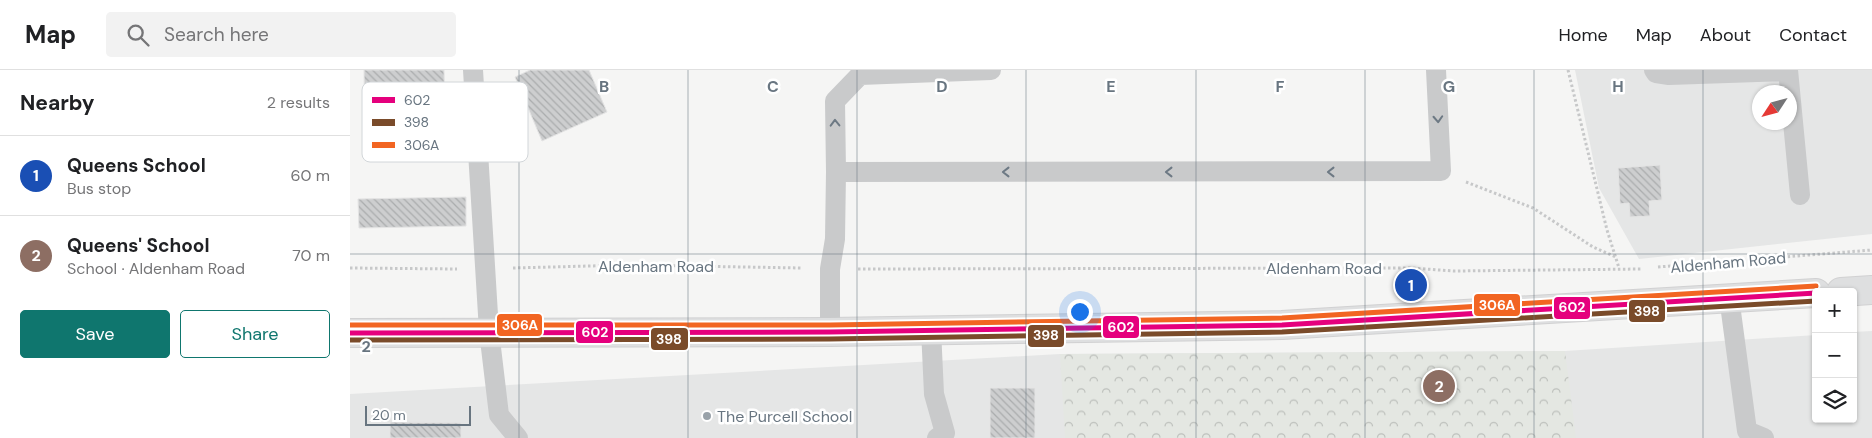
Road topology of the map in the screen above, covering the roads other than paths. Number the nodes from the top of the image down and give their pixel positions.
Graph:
1 (991, 70) edge
2 (1436, 70) edge
3 (1654, 70) edge
4 (1788, 71) edge
5 (479, 162) edge
6 (836, 172) junction
7 (1800, 195) dead end
8 (1872, 290) edge
9 (1857, 291) edge
10 (1812, 293) edge
11 (1729, 297) junction
12 (931, 329) junction
13 (489, 331) junction
14 (830, 332) junction
15 (350, 333) edge
16 (943, 436) edge
17 (517, 437) edge
18 (1764, 438) edge

6 -> 1 lane
2 -> 6 lane
3 - 4 lane
4 - 7 lane
5 - 13 lane
6 - 14 lane
8 - 9 main road
10 - 11 main road, Aldenham Road
11 - 12 main road, Aldenham Road
11 - 18 lane
12 - 14 main road, Aldenham Road
12 - 16 lane
13 - 14 main road, Aldenham Road
13 - 15 main road, Aldenham Road
13 - 17 lane

